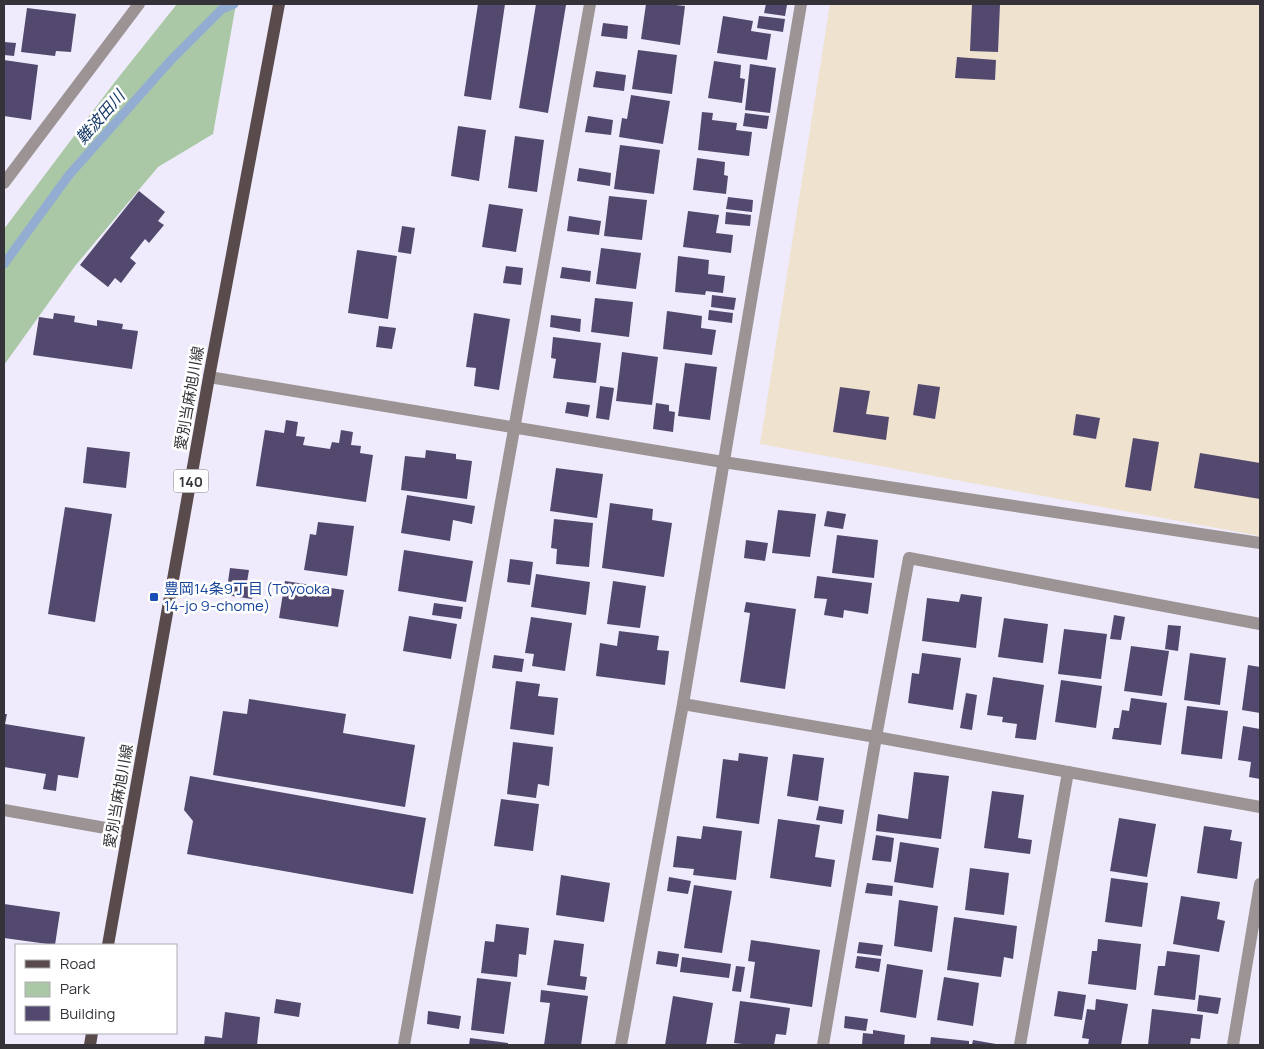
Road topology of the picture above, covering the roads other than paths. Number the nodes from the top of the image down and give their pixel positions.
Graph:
1 (139, 4) edge
2 (278, 4) edge
3 (590, 4) edge
4 (802, 4) edge
5 (4, 183) edge
6 (209, 377) junction
7 (514, 428) junction
8 (723, 462) junction
9 (1260, 543) edge
10 (1260, 624) edge
11 (683, 704) junction
12 (876, 737) junction
13 (1068, 772) junction
14 (1260, 807) edge
15 (4, 810) edge
16 (128, 832) junction
17 (1260, 884) edge
18 (108, 944) edge
19 (404, 1045) edge
20 (620, 1045) edge
21 (823, 1045) edge
22 (1020, 1045) edge
23 (1233, 1045) edge

1 - 5 street
2 - 6 main road, 愛別当麻旭川線 / 140
3 - 7 street
4 - 8 street
6 - 7 street
6 - 16 main road, 愛別当麻旭川線 / 140
7 - 8 street
7 - 19 street
8 - 9 street
8 - 11 street
10 - 12 street
11 - 12 street
11 - 20 street
12 - 13 street
12 - 21 street
13 - 14 street
13 - 22 street
15 - 16 street
16 - 18 main road, 愛別当麻旭川線 / 140
17 - 23 street

